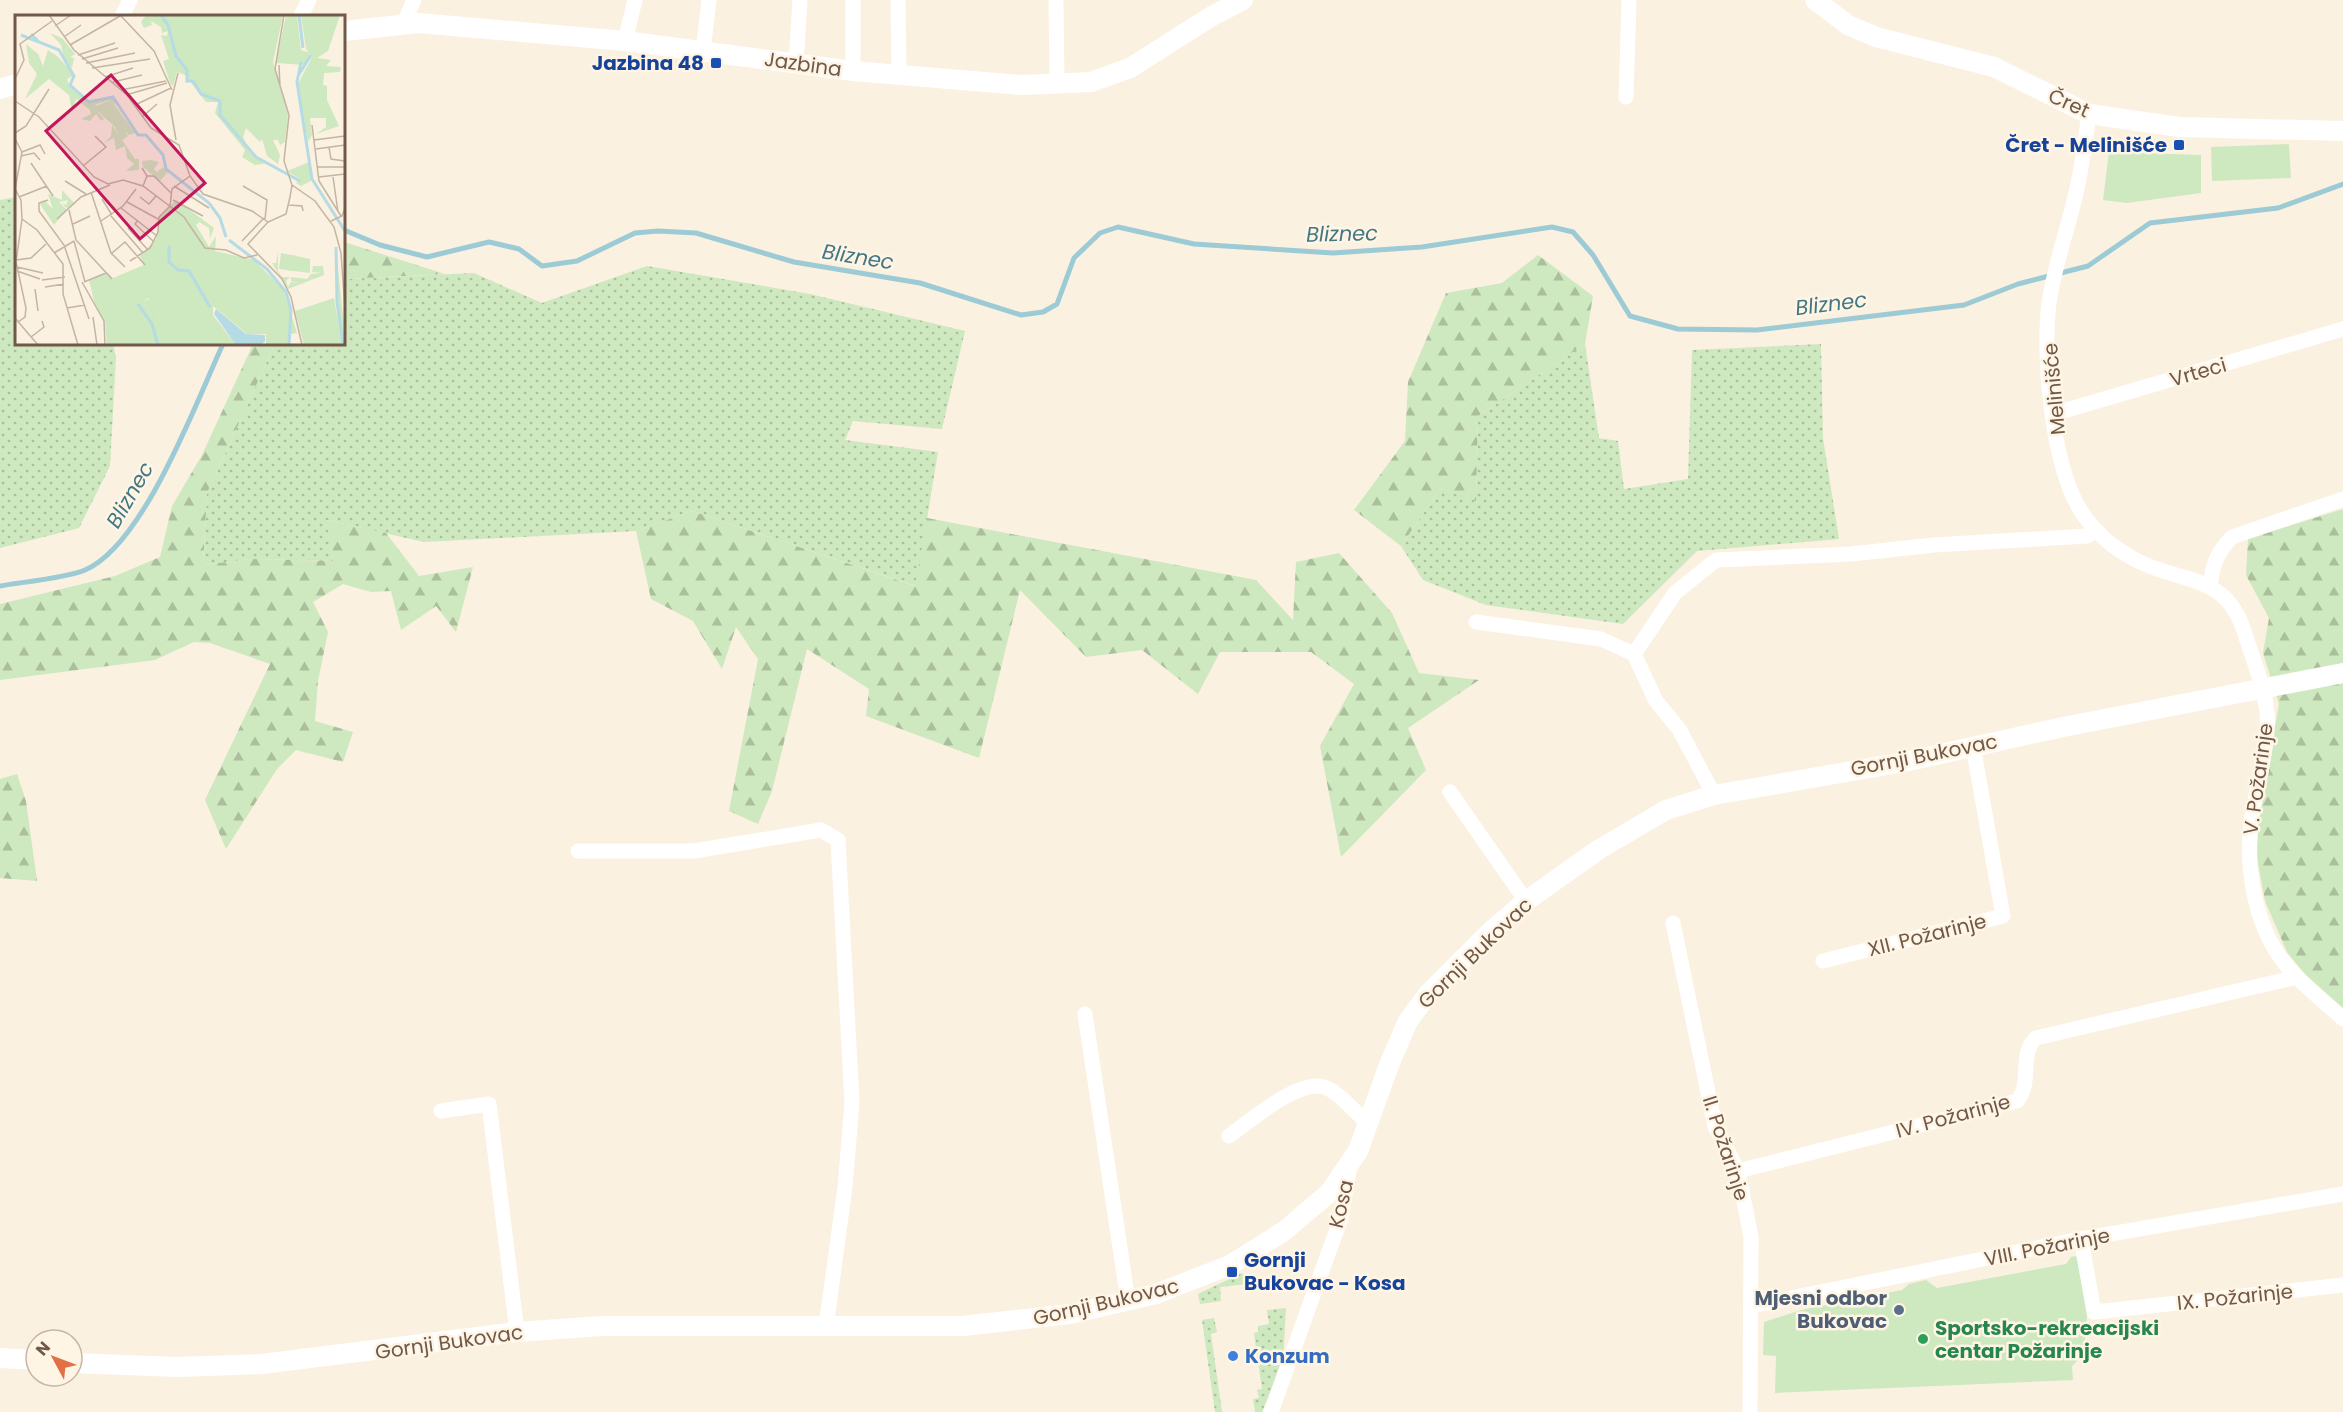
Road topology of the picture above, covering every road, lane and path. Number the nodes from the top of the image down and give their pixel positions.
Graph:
1 (130, 0) edge
2 (309, 0) edge
3 (414, 0) edge
4 (635, 0) edge
5 (709, 0) edge
6 (800, 0) edge
7 (853, 0) edge
8 (898, 0) edge
9 (1056, 0) edge
10 (1243, 0) edge
11 (1629, 0) edge
12 (1815, 0) edge
13 (122, 15) edge
14 (302, 15) edge
15 (403, 25) junction
16 (345, 31) edge
17 (625, 41) junction
18 (703, 52) junction
19 (796, 63) junction
20 (853, 71) junction
21 (899, 76) junction
22 (1058, 83) junction
23 (15, 84) edge
24 (0, 89) edge
25 (1626, 97) dead end
26 (2089, 114) junction
27 (2343, 131) edge
28 (2343, 330) edge
29 (2053, 414) junction
30 (2343, 499) edge
31 (2096, 530) junction
32 (2210, 585) junction
33 (1476, 622) dead end
34 (1634, 654) junction
35 (2343, 673) edge
36 (2261, 688) junction
37 (1973, 746) junction
38 (1450, 792) dead end
39 (1714, 795) junction
40 (578, 851) dead end
41 (1526, 901) junction
42 (1673, 923) dead end
43 (1823, 961) dead end
44 (2297, 977) junction
45 (1085, 1014) dead end
46 (2343, 1019) edge
47 (441, 1111) dead end
48 (1370, 1124) junction
49 (1229, 1136) dead end
50 (1350, 1165) junction
51 (1738, 1171) junction
52 (2343, 1194) edge
53 (2081, 1239) junction
54 (2343, 1286) edge
55 (1128, 1301) junction
56 (1752, 1306) junction
57 (826, 1327) junction
58 (517, 1332) junction
59 (0, 1358) edge
60 (24, 1359) edge
61 (84, 1363) edge
62 (1271, 1412) edge
63 (1750, 1412) edge

1 - 13 street
2 - 14 street
3 - 15 street
4 - 17 street
5 - 18 street
6 - 19 street
7 - 20 street
8 - 21 street
9 - 22 street
10 - 22 street, Jazbina
11 - 25 street
12 - 26 street, Čret
15 - 16 street, Jazbina
15 - 17 street, Jazbina
17 - 18 street, Jazbina
18 - 19 street, Jazbina
19 - 20 street, Jazbina
20 - 21 street, Jazbina
21 - 22 street, Jazbina
23 - 24 street
26 - 27 street, Čret
26 - 29 street, Melinišće
28 - 29 street, Vrteci
29 - 31 street, Melinišće
30 - 32 street
31 - 32 street, Melinišće
31 - 34 street
32 - 36 street, Melinišće
33 - 34 street
34 - 39 street
35 - 36 street, Gornji Bukovac
36 - 37 street, Gornji Bukovac
36 - 44 street, V. Požarinje
37 - 39 street, Gornji Bukovac
37 - 43 street, XII. Požarinje
38 - 41 street
39 - 41 street, Gornji Bukovac
40 - 57 street
41 - 48 street, Gornji Bukovac
42 - 51 street, II. Požarinje
44 - 46 street, V. Požarinje
44 - 51 street, IV. Požarinje
45 - 55 street
47 - 58 street
48 - 49 street
48 - 50 street, Gornji Bukovac
50 - 55 street, Gornji Bukovac
50 - 62 street, Kosa
51 - 56 street, II. Požarinje
52 - 53 street, VIII. Požarinje
53 - 54 street, IX. Požarinje
53 - 56 street, VIII. Požarinje
55 - 57 street, Gornji Bukovac
56 - 63 street, II. Požarinje
57 - 58 street, Gornji Bukovac
58 - 61 street, Gornji Bukovac
59 - 60 street

